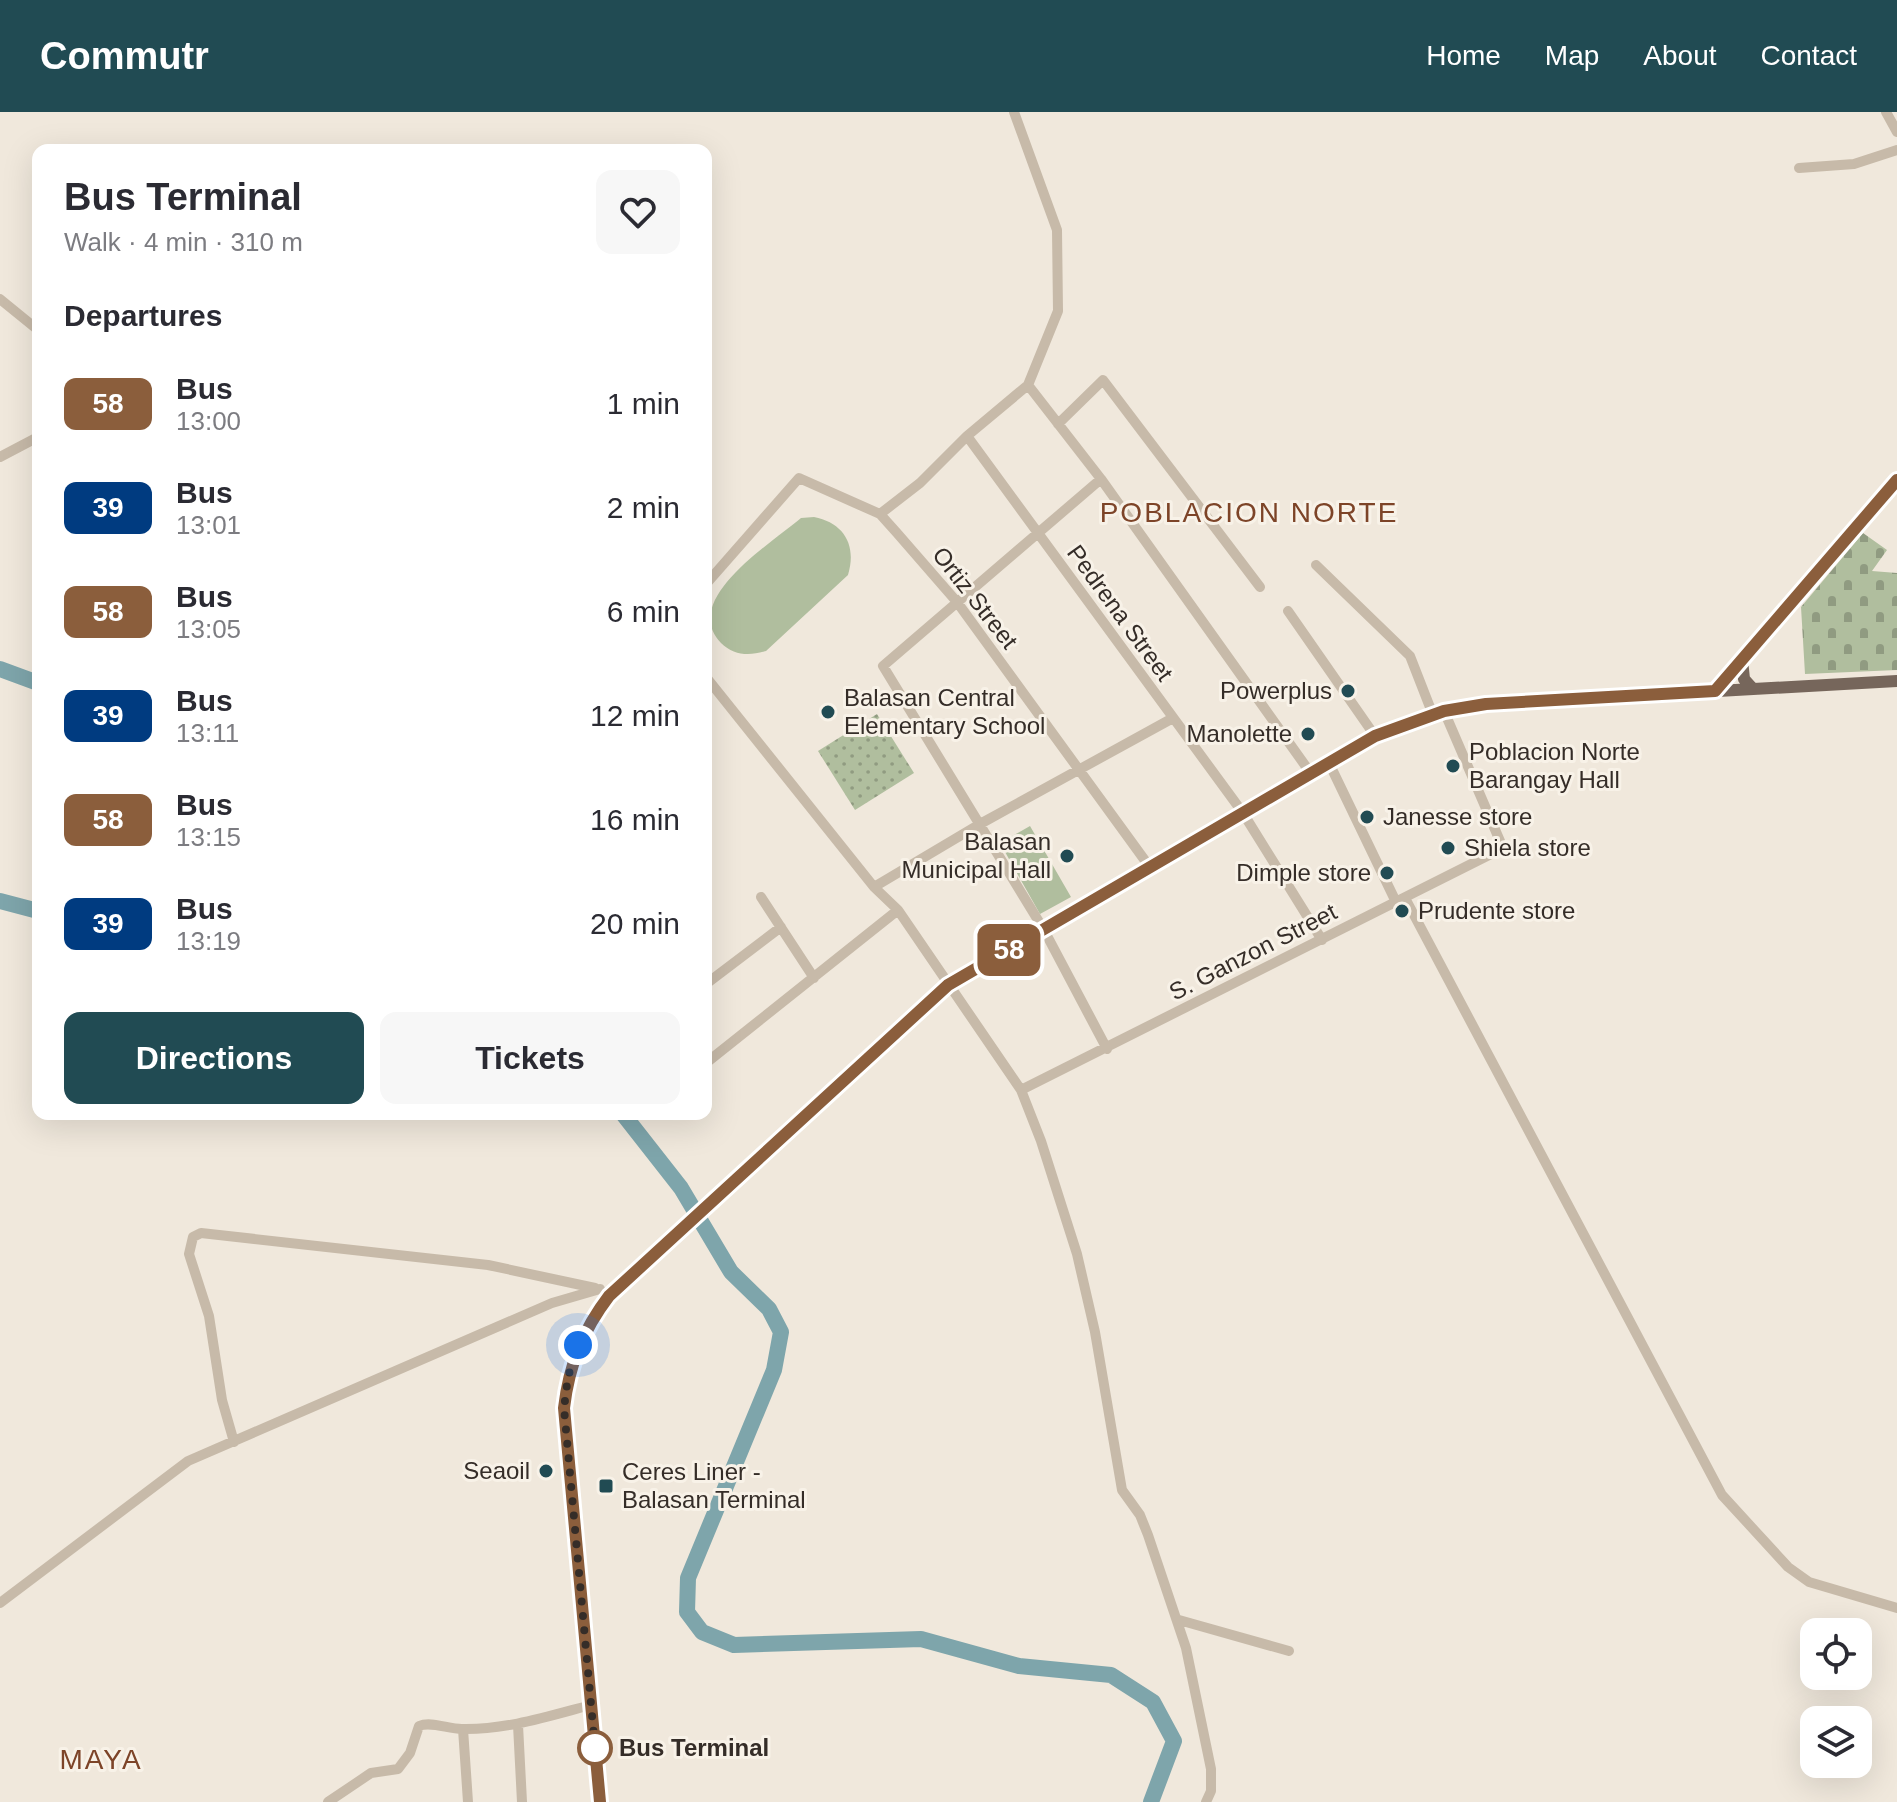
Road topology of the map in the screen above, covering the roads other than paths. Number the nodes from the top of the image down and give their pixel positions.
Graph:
1 (1014, 112) edge
2 (1886, 112) edge
3 (1897, 132) edge
4 (1897, 150) edge
5 (1799, 168) dead end
6 (0, 299) edge
7 (32, 325) edge
8 (1028, 385) junction
9 (1058, 424) junction
10 (967, 436) junction
11 (32, 440) edge
12 (0, 457) edge
13 (1101, 479) junction
14 (1897, 480) edge
15 (880, 514) junction
16 (1037, 534) junction
17 (1316, 565) dead end
18 (712, 577) edge
19 (1260, 587) dead end
20 (957, 602) junction
21 (1288, 611) dead end
22 (1742, 660) junction
23 (1897, 681) edge
24 (712, 684) edge
25 (1753, 689) junction
26 (1715, 691) junction
27 (1438, 713) junction
28 (1173, 718) junction
29 (1375, 736) junction
30 (1330, 765) junction
31 (1078, 770) junction
32 (1312, 775) junction
33 (1243, 813) junction
34 (980, 824) junction
35 (1149, 866) junction
36 (874, 887) junction
37 (761, 897) dead end
38 (1400, 900) junction
39 (898, 910) junction
40 (781, 927) junction
41 (1044, 930) junction
42 (1322, 940) junction
43 (814, 978) junction
44 (712, 979) edge
45 (948, 985) junction
46 (1107, 1049) junction
47 (712, 1058) edge
48 (1021, 1090) junction
49 (604, 1292) junction
50 (234, 1442) junction
51 (0, 1603) edge
52 (1897, 1608) edge
53 (1179, 1620) junction
54 (1289, 1651) dead end
55 (591, 1705) junction
56 (518, 1725) junction
57 (463, 1729) junction
58 (328, 1802) edge
59 (468, 1802) edge
60 (522, 1802) edge
61 (600, 1802) edge
62 (1206, 1802) edge

1 - 8 street
2 - 3 street
4 - 5 street
6 - 7 street
8 - 9 street
8 - 10 street
9 - 13 street
9 - 19 street
10 - 15 street
10 - 16 street, Pedrena Street
11 - 12 street
13 - 16 street
13 - 32 street
14 - 22 main road
15 - 18 street
15 - 20 street, Ortiz Street
16 - 20 street
16 - 28 street, Pedrena Street
17 - 27 street
20 - 31 street, Ortiz Street
20 - 34 street
21 - 29 street
22 - 25 main road
22 - 26 main road
23 - 25 main road
24 - 36 street
25 - 26 main road
26 - 27 main road
27 - 29 main road
27 - 38 street, S. Ganzon Street
28 - 31 street
28 - 33 street, Pedrena Street
29 - 30 main road
30 - 32 main road
30 - 38 street
31 - 34 street
31 - 35 street, Ortiz Street
32 - 33 main road
33 - 35 main road
33 - 42 street, Pedrena Street
34 - 36 street
34 - 41 street
35 - 41 main road
36 - 39 street
37 - 40 street
38 - 42 street, S. Ganzon Street
38 - 52 street
39 - 43 street
39 - 45 street
40 - 43 street
40 - 44 street
41 - 45 main road
41 - 46 street
42 - 46 street, S. Ganzon Street
43 - 47 street
45 - 48 street
45 - 49 main road
46 - 48 street, S. Ganzon Street
48 - 53 street
49 - 50 street
49 - 50 street
49 - 55 main road
50 - 51 street
53 - 54 street
53 - 62 street
55 - 56 street
55 - 61 main road
56 - 57 street
56 - 60 street
57 - 58 street
57 - 59 street

